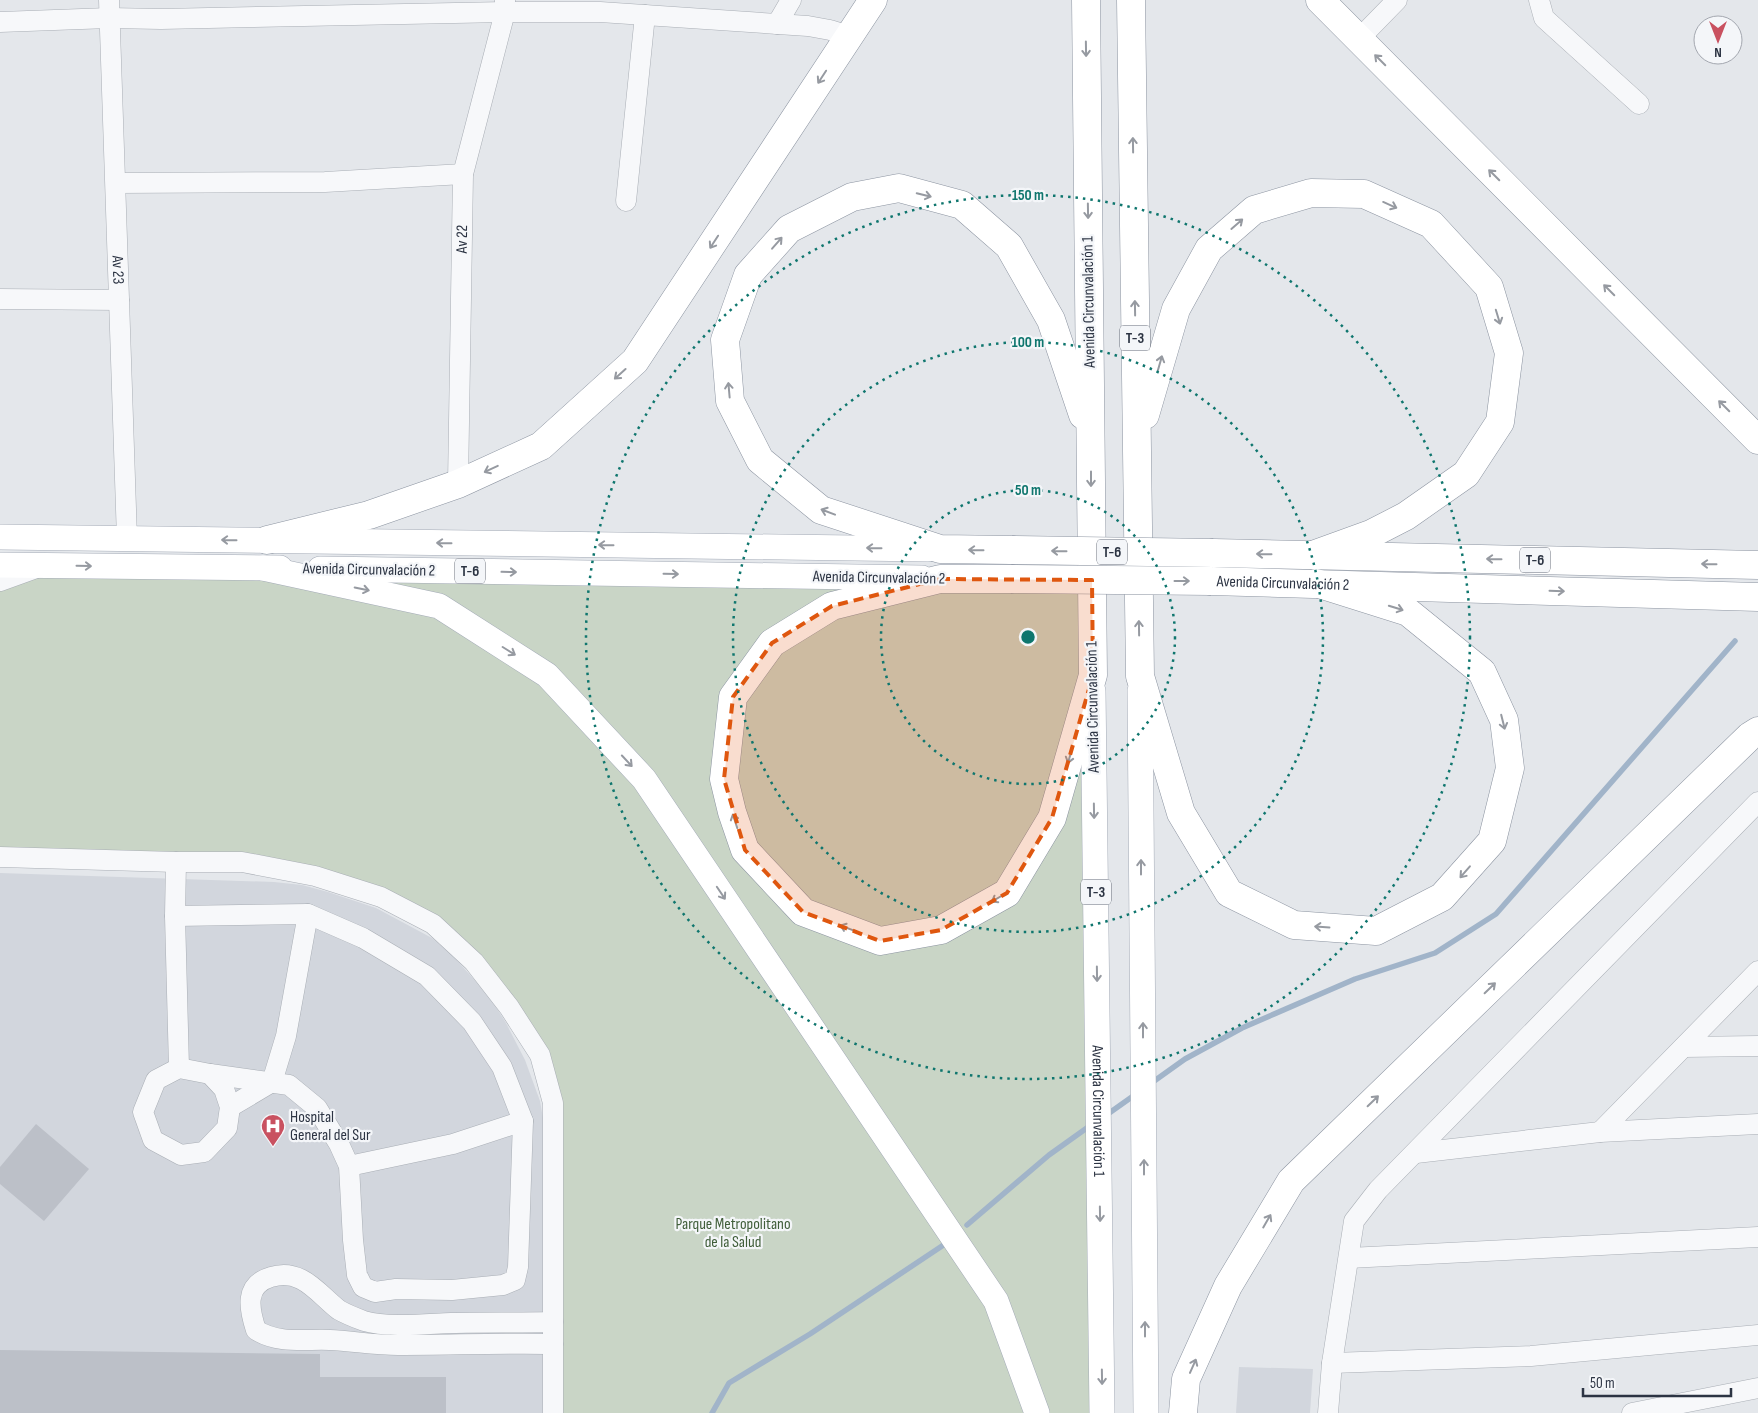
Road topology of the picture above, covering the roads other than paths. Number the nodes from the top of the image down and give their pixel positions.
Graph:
1 (791, 0) edge
2 (874, 0) edge
3 (1086, 0) edge
4 (1131, 0) edge
5 (1320, 0) edge
6 (1397, 0) edge
7 (1539, 0) edge
8 (505, 6) edge
9 (109, 9) edge
10 (645, 15) junction
11 (0, 22) edge
12 (777, 24) junction
13 (849, 36) junction
14 (1360, 40) junction
15 (1639, 104) dead end
16 (463, 174) junction
17 (116, 184) junction
18 (626, 201) dead end
19 (0, 299) edge
20 (119, 300) junction
21 (1091, 440) junction
22 (1758, 440) edge
23 (1137, 443) junction
24 (458, 484) junction
25 (0, 537) edge
26 (127, 538) junction
27 (267, 540) junction
28 (940, 549) junction
29 (1313, 555) junction
30 (0, 565) edge
31 (43, 565) junction
32 (1758, 565) edge
33 (263, 568) junction
34 (940, 579) junction
35 (0, 581) edge
36 (1316, 583) junction
37 (1758, 597) edge
38 (1093, 675) junction
39 (1140, 676) junction
40 (1758, 731) edge
41 (1758, 802) edge
42 (0, 857) edge
43 (176, 862) junction
44 (308, 914) junction
45 (175, 916) junction
46 (1758, 971) edge
47 (1758, 1046) edge
48 (1684, 1047) junction
49 (179, 1068) junction
50 (210, 1074) junction
51 (272, 1082) junction
52 (230, 1107) junction
53 (523, 1121) junction
54 (1758, 1124) edge
55 (1600, 1132) junction
56 (1416, 1153) junction
57 (349, 1166) junction
58 (1758, 1237) edge
59 (1349, 1258) junction
60 (340, 1311) junction
61 (554, 1322) junction
62 (1758, 1335) edge
63 (327, 1340) junction
64 (554, 1344) junction
65 (1332, 1363) junction
66 (1758, 1388) edge
67 (554, 1413) edge
68 (1038, 1413) edge
69 (1102, 1413) edge
70 (1146, 1413) edge
71 (1183, 1413) edge
72 (1328, 1413) edge
73 (1632, 1413) edge

1 - 12 street
2 - 13 highway
3 -> 21 highway, Avenida Circunvalación 1 / T-3
23 -> 4 highway, T-3
5 - 14 highway
6 - 14 street
7 - 15 street
8 - 9 street
8 - 10 street
8 - 16 street, Av 22
9 - 11 street
9 - 17 street, Av 23
10 - 12 street
10 - 18 street
12 - 13 street
13 -> 24 highway
22 -> 14 highway
16 - 17 street
16 - 24 street, Av 22
17 - 20 street, Av 23
19 - 20 street
20 - 26 street, Av 23
28 -> 21 highway
21 -> 38 highway, Avenida Circunvalación 1 / T-3
23 -> 29 highway
39 -> 23 highway, T-3
24 - 27 highway
25 - 26 main road, Avenida Circunvalación 2 / T-6
27 -> 26 main road, Avenida Circunvalación 2 / T-6
28 -> 27 main road, Avenida Circunvalación 2 / T-6
29 -> 28 highway, Avenida Circunvalación 2 / T-6, bridge
32 -> 29 highway, Avenida Circunvalación 2 / T-6
30 - 31 main road, Avenida Circunvalación 2 / T-6
31 -> 33 main road, Avenida Circunvalación 2 / T-6
31 - 35 street
33 -> 34 main road, Avenida Circunvalación 2 / T-6
33 -> 68 main road
34 -> 36 highway, Avenida Circunvalación 2 / T-6, bridge
38 -> 34 highway
36 -> 37 highway, Avenida Circunvalación 2 / T-6
36 -> 39 highway
38 -> 69 main road, Avenida Circunvalación 1 / T-3
70 -> 39 main road, T-3
71 -> 40 highway
41 - 56 street
42 - 43 street
43 - 45 street
43 - 61 street
44 - 45 street
44 - 51 street
44 - 53 street
45 - 49 street
46 - 48 street
47 - 48 street
48 - 55 street
49 - 50 street
49 - 52 street
50 - 51 street
50 - 52 street
51 - 52 street
51 - 57 street
53 - 57 street
53 - 57 street
54 - 55 street
55 - 56 street
56 - 59 street
58 - 59 street
59 - 65 street
60 - 61 street
60 - 63 street
60 - 63 street
61 - 64 street
62 - 65 street
63 - 64 street
64 - 67 street
65 - 72 street
66 - 73 street

